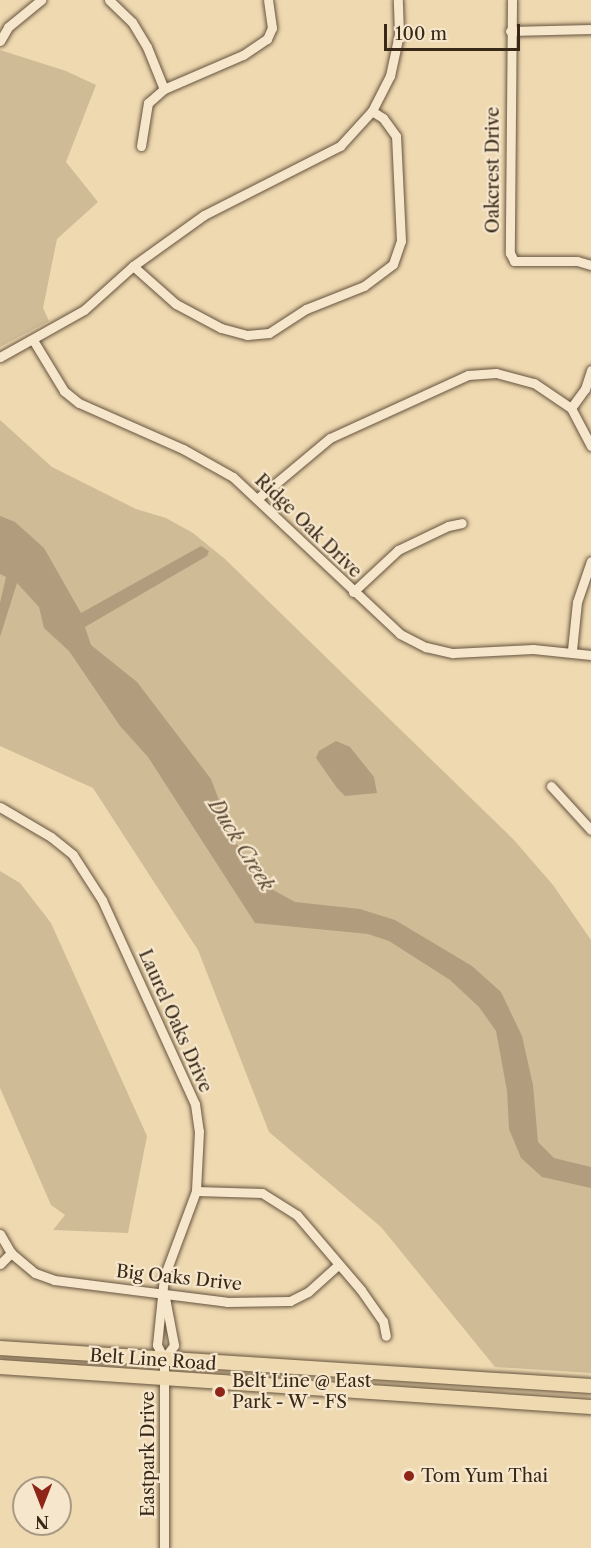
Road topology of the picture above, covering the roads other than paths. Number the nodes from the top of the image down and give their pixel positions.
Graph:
1 (20, 0) edge
2 (41, 0) edge
3 (109, 0) edge
4 (268, 0) edge
5 (398, 0) edge
6 (512, 0) edge
7 (28, 8) junction
8 (591, 29) edge
9 (510, 31) junction
10 (0, 41) edge
11 (164, 89) junction
12 (372, 111) junction
13 (141, 146) dead end
14 (591, 265) edge
15 (133, 266) junction
16 (33, 340) junction
17 (0, 357) edge
18 (591, 370) edge
19 (571, 408) junction
20 (591, 446) edge
21 (257, 499) junction
22 (462, 523) dead end
23 (591, 561) edge
24 (353, 592) junction
25 (572, 650) junction
26 (591, 655) edge
27 (551, 786) dead end
28 (0, 807) edge
29 (591, 830) edge
30 (196, 1191) junction
31 (0, 1234) edge
32 (11, 1253) junction
33 (0, 1264) edge
34 (338, 1265) junction
35 (164, 1296) junction
36 (386, 1336) dead end
37 (0, 1348) edge
38 (164, 1359) junction
39 (0, 1367) edge
40 (279, 1367) junction
41 (164, 1378) junction
42 (490, 1380) junction
43 (591, 1386) edge
44 (279, 1387) junction
45 (488, 1401) junction
46 (591, 1407) edge
47 (164, 1548) edge

1 - 7 street
2 - 7 street
3 - 11 street
4 - 11 street
5 - 12 street
6 - 9 street, Oakcrest Drive
7 - 10 street
8 - 9 street
9 - 14 street, Oakcrest Drive
11 - 13 street
12 - 15 street
12 - 15 street
15 - 16 street
16 - 17 street
16 - 21 street, Ridge Oak Drive
18 - 19 street
19 - 20 street
19 - 21 street
21 - 24 street, Ridge Oak Drive
22 - 24 street
23 - 25 street
24 - 25 street, Ridge Oak Drive
25 - 26 street, Ridge Oak Drive
27 - 29 street
28 - 30 street, Laurel Oaks Drive
30 - 34 street
30 - 35 street, Laurel Oaks Drive
31 - 32 street, Big Oaks Drive
32 - 33 street
32 - 35 street, Big Oaks Drive
34 - 35 street, Big Oaks Drive
34 - 36 street
35 - 38 street, Laurel Oaks Drive
35 - 38 street, Laurel Oaks Drive
37 - 38 main road, Belt Line Road
38 - 40 main road, Belt Line Road
38 - 41 street, Eastpark Drive
39 - 41 main road, Belt Line Road
40 - 42 main road, Belt Line Road
40 - 44 main road
41 - 44 main road, Belt Line Road
41 - 47 street, Eastpark Drive
42 - 43 main road, Belt Line Road
42 - 45 main road
44 - 45 main road, Belt Line Road
45 - 46 main road, Belt Line Road

